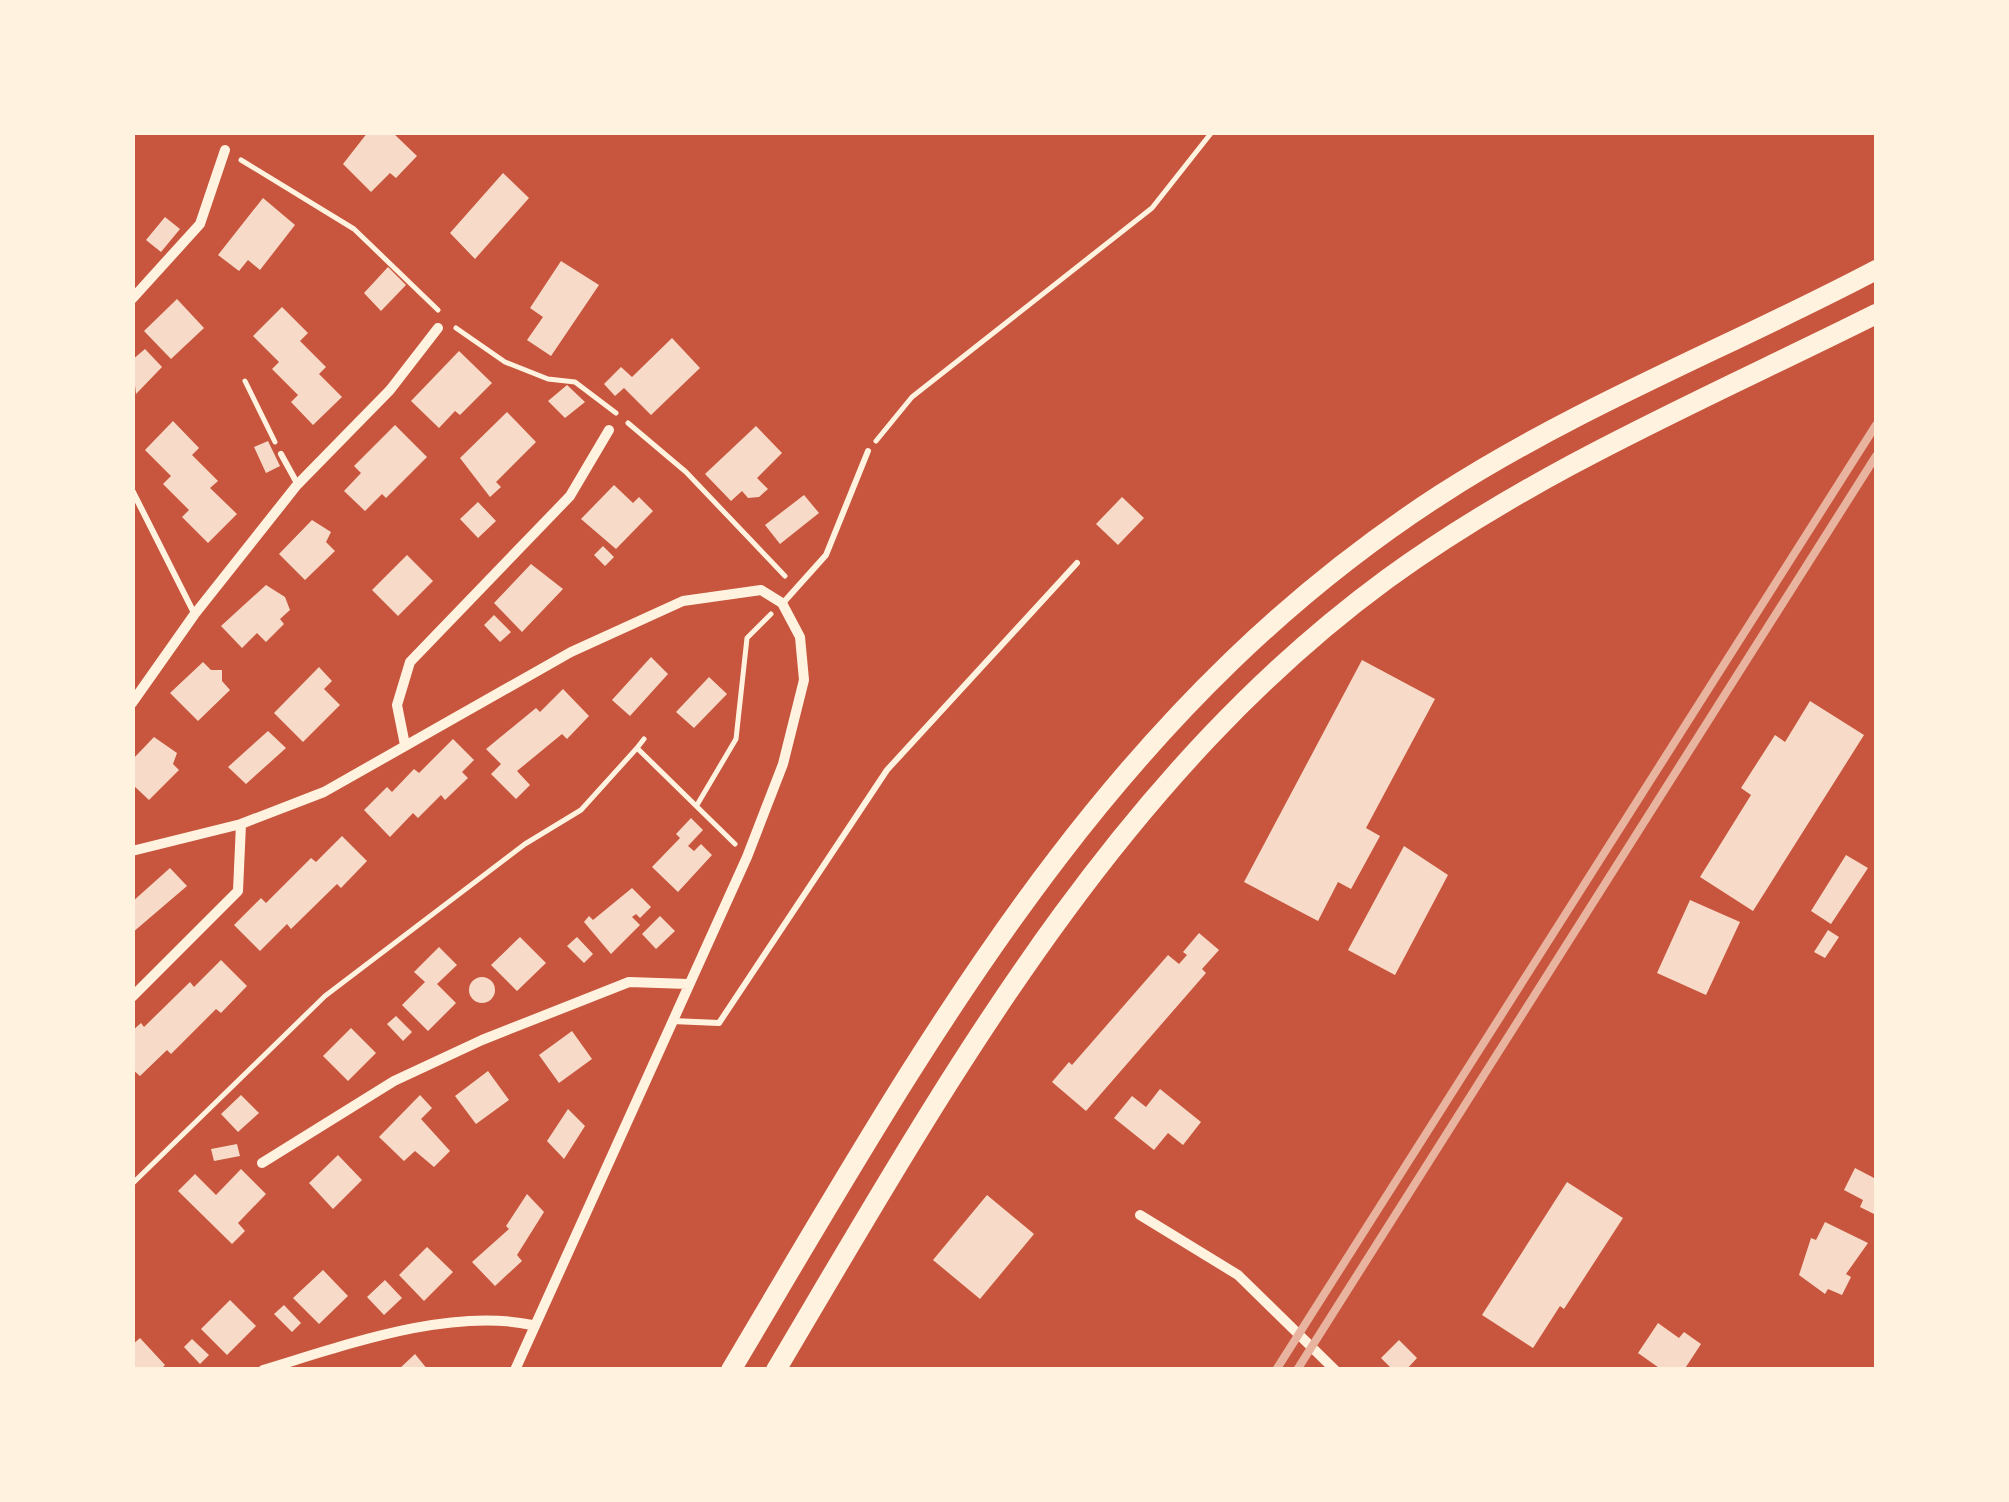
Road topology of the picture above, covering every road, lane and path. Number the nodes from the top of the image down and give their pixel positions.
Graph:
1 (1212, 132) edge
2 (225, 150) joint
3 (1876, 270) edge
4 (421, 293) dead end
5 (132, 299) edge
6 (1876, 314) edge
7 (438, 328) dead end
8 (469, 340) dead end
9 (245, 381) dead end
10 (610, 430) dead end
11 (868, 451) joint
12 (281, 454) joint
13 (297, 484) junction
14 (132, 490) edge
15 (1077, 563) dead end
16 (797, 589) junction
17 (782, 604) junction
18 (194, 614) junction
19 (132, 703) edge
20 (644, 739) dead end
21 (405, 745) junction
22 (636, 748) junction
23 (697, 806) junction
24 (241, 824) junction
25 (132, 851) edge
26 (747, 857) junction
27 (688, 984) junction
28 (132, 997) edge
29 (670, 1021) junction
30 (262, 1162) dead end
31 (132, 1184) edge
32 (1140, 1216) dead end
33 (532, 1325) junction
34 (263, 1370) edge
35 (515, 1370) edge
36 (731, 1370) edge
37 (776, 1370) edge
38 (1335, 1370) edge

1 - 11 path
2 - 4 path
2 - 5 street
3 - 36 highway
6 - 37 highway
7 - 13 street
8 - 16 path
9 - 12 path
10 - 21 street
11 - 16 lane
12 - 13 lane
13 - 18 street
14 - 18 lane
15 - 29 lane
16 - 17 lane
17 - 21 street
17 - 23 path
17 - 26 street
18 - 19 street
20 - 22 path
21 - 24 street
22 - 23 path
22 - 31 path
23 - 26 path
24 - 25 street
24 - 28 street
26 - 27 street
27 - 29 street
27 - 30 street
29 - 33 street
32 - 38 street
33 - 34 street
33 - 35 street

